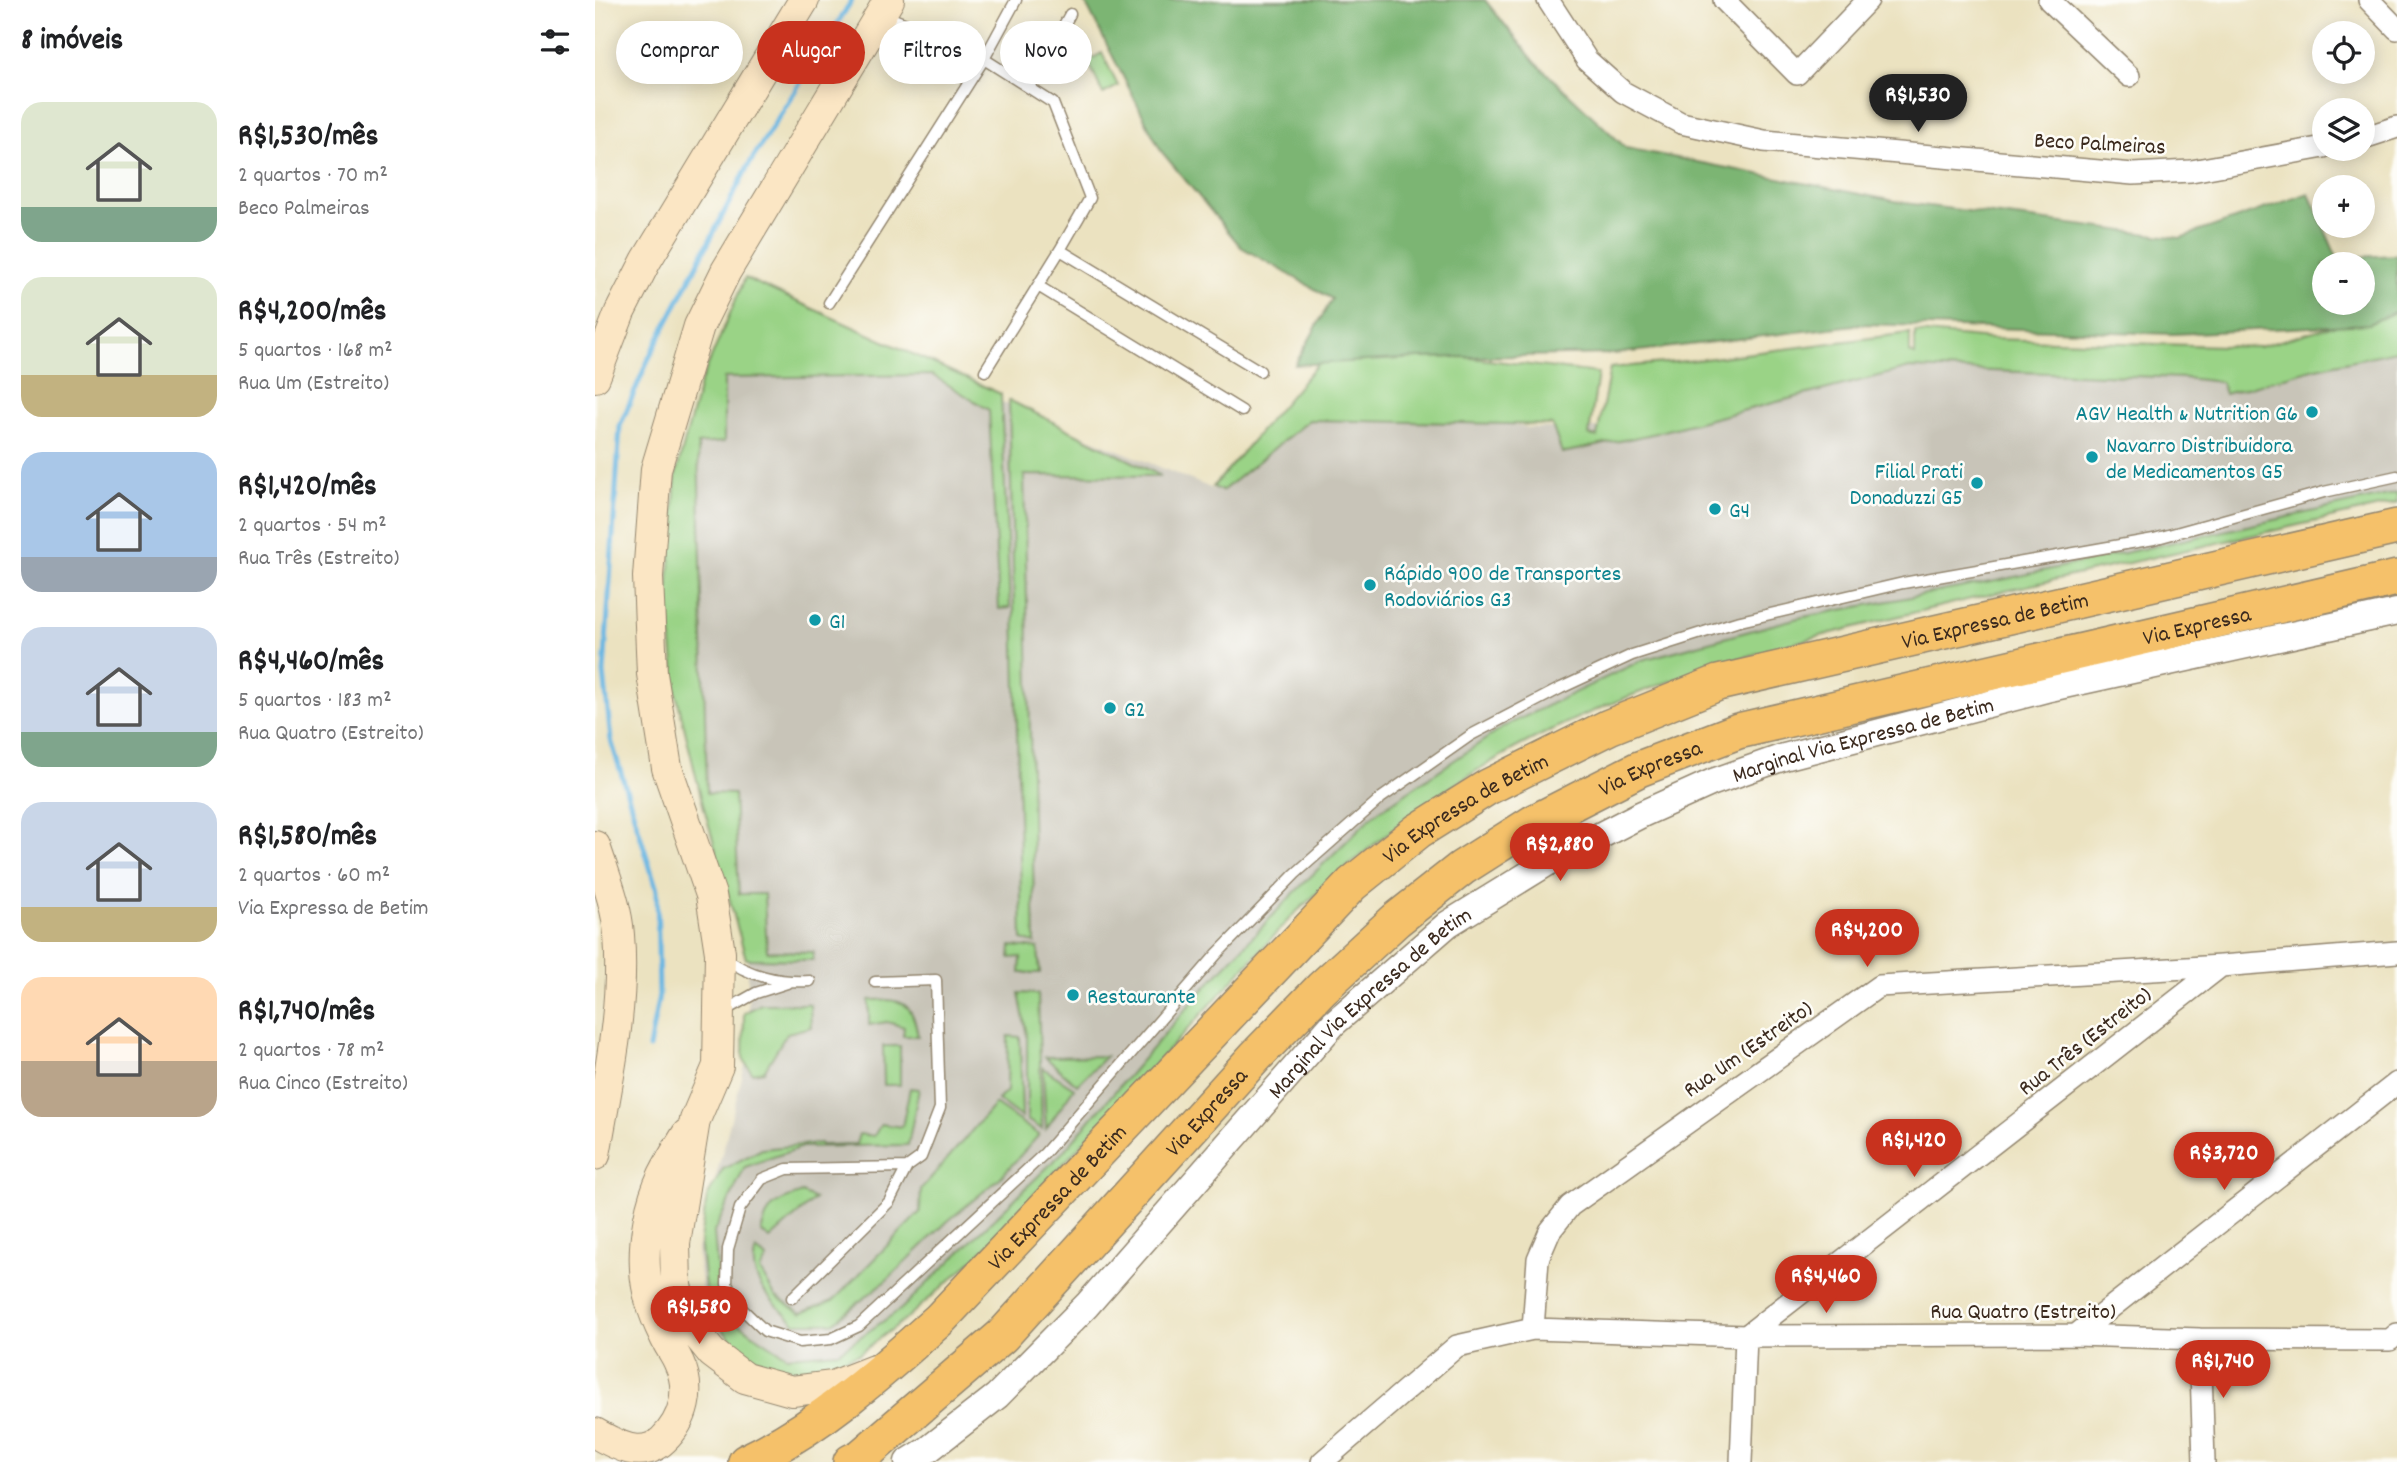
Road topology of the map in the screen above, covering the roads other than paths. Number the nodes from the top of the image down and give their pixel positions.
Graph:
1 (804, 0) edge
2 (1016, 0) edge
3 (1548, 0) edge
4 (1724, 0) edge
5 (1868, 0) edge
6 (2049, 0) edge
7 (2369, 0) edge
8 (884, 7) edge
9 (1070, 14) dead end
10 (911, 21) edge
11 (2397, 29) edge
12 (986, 55) edge
13 (986, 60) edge
14 (2129, 76) dead end
15 (968, 84) edge
16 (1030, 87) junction
17 (2397, 127) edge
18 (2375, 134) edge
19 (2312, 149) edge
20 (1060, 250) junction
21 (1038, 286) junction
22 (829, 303) dead end
23 (985, 371) dead end
24 (1260, 371) dead end
25 (595, 377) edge
26 (1242, 411) dead end
27 (2397, 476) edge
28 (2397, 527) edge
29 (2397, 578) edge
30 (2397, 612) edge
31 (595, 846) edge
32 (2397, 952) edge
33 (720, 953) junction
34 (2221, 966) junction
35 (810, 981) dead end
36 (789, 982) junction
37 (875, 982) dead end
38 (718, 1014) junction
39 (2397, 1083) edge
40 (695, 1120) junction
41 (595, 1155) edge
42 (907, 1167) junction
43 (792, 1298) dead end
44 (1533, 1329) junction
45 (2076, 1335) junction
46 (1747, 1336) junction
47 (2393, 1337) edge
48 (2200, 1339) junction
49 (890, 1364) junction
50 (595, 1433) edge
51 (746, 1462) edge
52 (851, 1462) edge
53 (908, 1462) edge
54 (1322, 1462) edge
55 (1741, 1462) edge
56 (2204, 1462) edge

1 - 25 main road
2 - 12 lane
3 - 19 street, Beco Palmeiras
4 - 5 street
6 - 14 street
7 - 11 street
8 - 10 lane
8 - 33 main road
9 - 16 lane
13 - 16 lane
15 - 22 lane
16 - 20 lane
17 - 18 street
20 - 21 lane
20 - 24 lane
21 - 23 lane
21 - 26 lane
27 - 42 lane
28 - 49 highway, Via Expressa de Betim
29 - 52 highway, Via Expressa
30 - 53 street, Marginal Via Expressa de Betim
31 - 41 main road
32 - 34 street, Rua Um (Estreito)
33 - 36 lane
33 - 38 main road
34 - 44 street, Rua Um (Estreito)
34 - 46 street, Rua Três (Estreito)
35 - 36 lane
36 - 38 lane
37 - 42 lane
38 - 40 main road
39 - 45 street
40 - 49 main road
40 - 50 main road
42 - 43 lane
44 - 46 street, Rua Quatro (Estreito)
44 - 54 street, Rua Quatro (Estreito)
45 - 46 street, Rua Quatro (Estreito)
45 - 48 street, Rua Quatro (Estreito)
46 - 55 street
47 - 48 street, Rua Quatro (Estreito)
48 - 56 street
49 - 51 highway, Via Expressa de Betim

